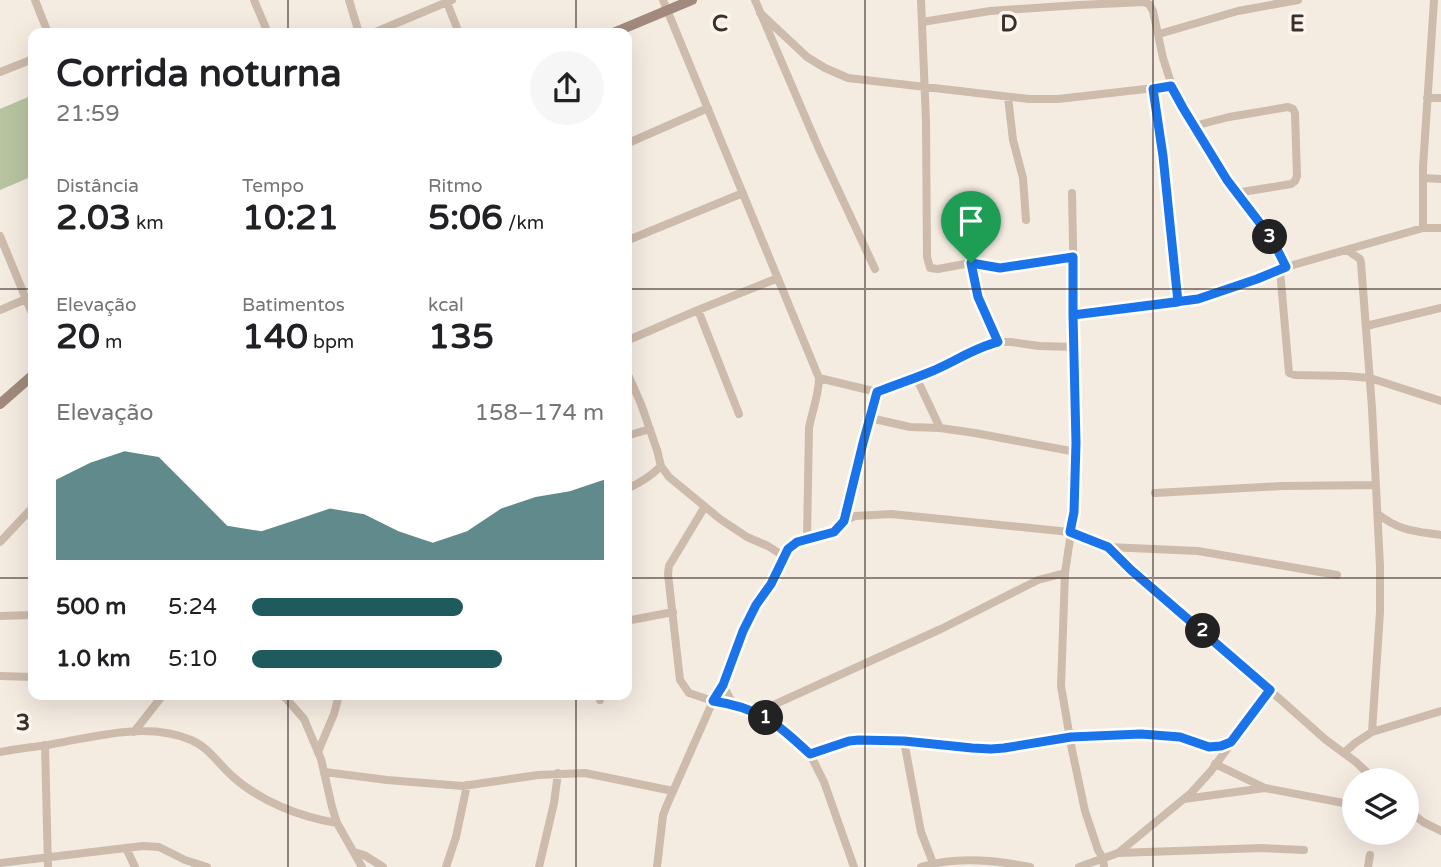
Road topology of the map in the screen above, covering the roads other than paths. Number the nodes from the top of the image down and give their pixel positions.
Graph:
1 (35, 0) edge
2 (254, 0) edge
3 (349, 0) edge
4 (692, 0) edge
5 (755, 0) edge
6 (921, 0) edge
7 (1298, 0) edge
8 (1434, 0) edge
9 (448, 1) edge
10 (1274, 2) edge
11 (665, 5) edge
12 (760, 13) junction
13 (922, 22) junction
14 (46, 28) edge
15 (266, 28) edge
16 (357, 28) edge
17 (385, 28) edge
18 (457, 28) edge
19 (622, 28) edge
20 (1159, 34) junction
21 (28, 61) edge
22 (0, 72) edge
23 (1171, 86) junction
24 (924, 87) junction
25 (1153, 89) junction
26 (1008, 97) junction
27 (1427, 98) junction
28 (1441, 98) edge
29 (708, 108) junction
30 (1194, 126) junction
31 (632, 141) edge
32 (1423, 178) junction
33 (1441, 179) edge
34 (743, 193) junction
35 (1072, 193) dead end
36 (1236, 193) junction
37 (1026, 220) dead end
38 (1423, 228) junction
39 (1441, 228) edge
40 (0, 236) edge
41 (632, 239) edge
42 (1348, 250) junction
43 (1073, 257) junction
44 (971, 263) junction
45 (1283, 268) junction
46 (875, 269) dead end
47 (778, 278) junction
48 (26, 299) junction
49 (1178, 302) junction
50 (28, 304) edge
51 (1441, 308) edge
52 (0, 310) edge
53 (698, 310) junction
54 (1073, 315) junction
55 (1366, 326) junction
56 (632, 338) edge
57 (998, 342) junction
58 (1075, 348) junction
59 (916, 377) junction
60 (819, 378) junction
61 (28, 379) edge
62 (1370, 379) junction
63 (632, 383) edge
64 (877, 392) junction
65 (1441, 401) edge
66 (0, 404) edge
67 (739, 414) dead end
68 (870, 418) junction
69 (940, 428) junction
70 (650, 429) junction
71 (632, 434) edge
72 (1076, 452) junction
73 (661, 466) junction
74 (1376, 485) junction
75 (632, 487) edge
76 (1155, 492) dead end
77 (705, 508) junction
78 (28, 512) edge
79 (1378, 514) junction
80 (844, 521) junction
81 (1070, 532) junction
82 (1441, 534) edge
83 (807, 539) junction
84 (0, 542) edge
85 (1108, 547) junction
86 (785, 557) junction
87 (1065, 573) junction
88 (1337, 575) dead end
89 (673, 612) junction
90 (28, 615) edge
91 (0, 616) edge
92 (632, 620) edge
93 (0, 676) edge
94 (28, 677) edge
95 (723, 685) junction
96 (1270, 690) junction
97 (159, 700) edge
98 (287, 700) edge
99 (338, 700) edge
100 (713, 701) junction
101 (733, 704) junction
102 (1441, 710) edge
103 (758, 712) junction
104 (134, 732) junction
105 (1372, 732) junction
106 (1071, 737) junction
107 (904, 741) junction
108 (1231, 742) junction
109 (45, 745) junction
110 (1209, 747) junction
111 (0, 752) edge
112 (318, 752) junction
113 (1344, 753) junction
114 (810, 754) junction
115 (1216, 763) junction
116 (1361, 768) edge
117 (325, 772) junction
118 (558, 773) junction
119 (467, 785) junction
120 (1265, 788) junction
121 (673, 791) junction
122 (1184, 799) junction
123 (1342, 803) edge
124 (1419, 819) edge
125 (1419, 821) edge
126 (1423, 822) junction
127 (337, 823) junction
128 (1441, 831) edge
129 (126, 848) junction
130 (1304, 850) dead end
131 (354, 852) junction
132 (1118, 853) junction
133 (1370, 855) dead end
134 (47, 857) junction
135 (1103, 862) edge
136 (0, 863) edge
137 (933, 863) junction
138 (48, 867) edge
139 (135, 867) edge
140 (207, 867) edge
141 (362, 867) edge
142 (383, 867) edge
143 (446, 867) edge
144 (539, 867) edge
145 (657, 867) edge
146 (854, 867) edge
147 (921, 867) edge
148 (1030, 867) edge
149 (1079, 867) edge
150 (1368, 867) edge

1 - 14 street
2 - 15 street
3 - 16 street
4 - 11 street
5 - 12 street
6 - 13 street
7 - 10 street
8 - 27 street
9 - 17 street
9 - 18 street
10 - 20 street
11 - 19 street
11 - 29 street
12 - 24 street
12 - 46 street
13 - 20 street
13 - 24 street
20 - 23 street
21 - 22 street
23 - 25 street
23 - 30 street
24 - 26 street
24 - 44 street
25 - 26 street
25 - 49 street
26 - 37 street
27 - 28 street
27 - 32 street
29 - 31 street
29 - 34 street
30 - 36 street
30 - 36 street
32 - 33 street
32 - 38 street
34 - 41 street
34 - 47 street
35 - 43 street
36 - 45 street
38 - 39 street
38 - 42 street
40 - 48 street
42 - 45 street
42 - 55 street
43 - 44 street
43 - 54 street
44 - 57 street
45 - 49 street
45 - 62 street
47 - 53 street
47 - 60 street
48 - 50 street
48 - 52 street
49 - 54 street
51 - 55 street
53 - 56 street
53 - 67 street
54 - 58 street
55 - 62 street
57 - 58 street
57 - 59 street
58 - 72 street
59 - 64 street
59 - 69 street
60 - 64 street
60 - 83 street
61 - 66 street
62 - 65 street
62 - 74 street
63 - 70 street
64 - 68 street
68 - 69 street
68 - 80 street
69 - 72 street
70 - 71 street
70 - 73 street
72 - 81 street
73 - 75 street
73 - 77 street
74 - 76 street
74 - 79 street
77 - 86 street
77 - 89 street
78 - 84 street
79 - 82 street
79 - 105 street
80 - 81 street
80 - 83 street
81 - 85 street
81 - 87 street
83 - 86 street
85 - 88 street
85 - 96 street
86 - 95 street
87 - 103 street
87 - 106 street
89 - 92 street
89 - 100 street
90 - 91 street
93 - 94 street
95 - 100 street
95 - 101 street
96 - 108 street
96 - 113 street
97 - 104 street
98 - 112 street
99 - 112 street
100 - 101 street
100 - 121 street
101 - 103 street
102 - 105 street
103 - 114 street
104 - 109 street
104 - 127 street
105 - 113 street
106 - 107 street
106 - 110 street
106 - 135 street
107 - 114 street
107 - 137 street
108 - 110 street
108 - 115 street
109 - 111 street
109 - 134 street
110 - 115 street
112 - 117 street
113 - 116 street
114 - 146 street
115 - 120 street
115 - 122 street
117 - 119 street
117 - 127 street
118 - 119 street
118 - 121 street
118 - 144 street
119 - 143 street
120 - 122 street
120 - 123 street
121 - 145 street
122 - 132 street
124 - 126 street
125 - 126 street
126 - 128 street
127 - 131 street
129 - 134 street
129 - 139 street
129 - 140 street
130 - 132 street
131 - 141 street
131 - 142 street
132 - 135 street
133 - 150 street
134 - 136 street
134 - 138 street
135 - 149 street
137 - 147 street
137 - 148 street

